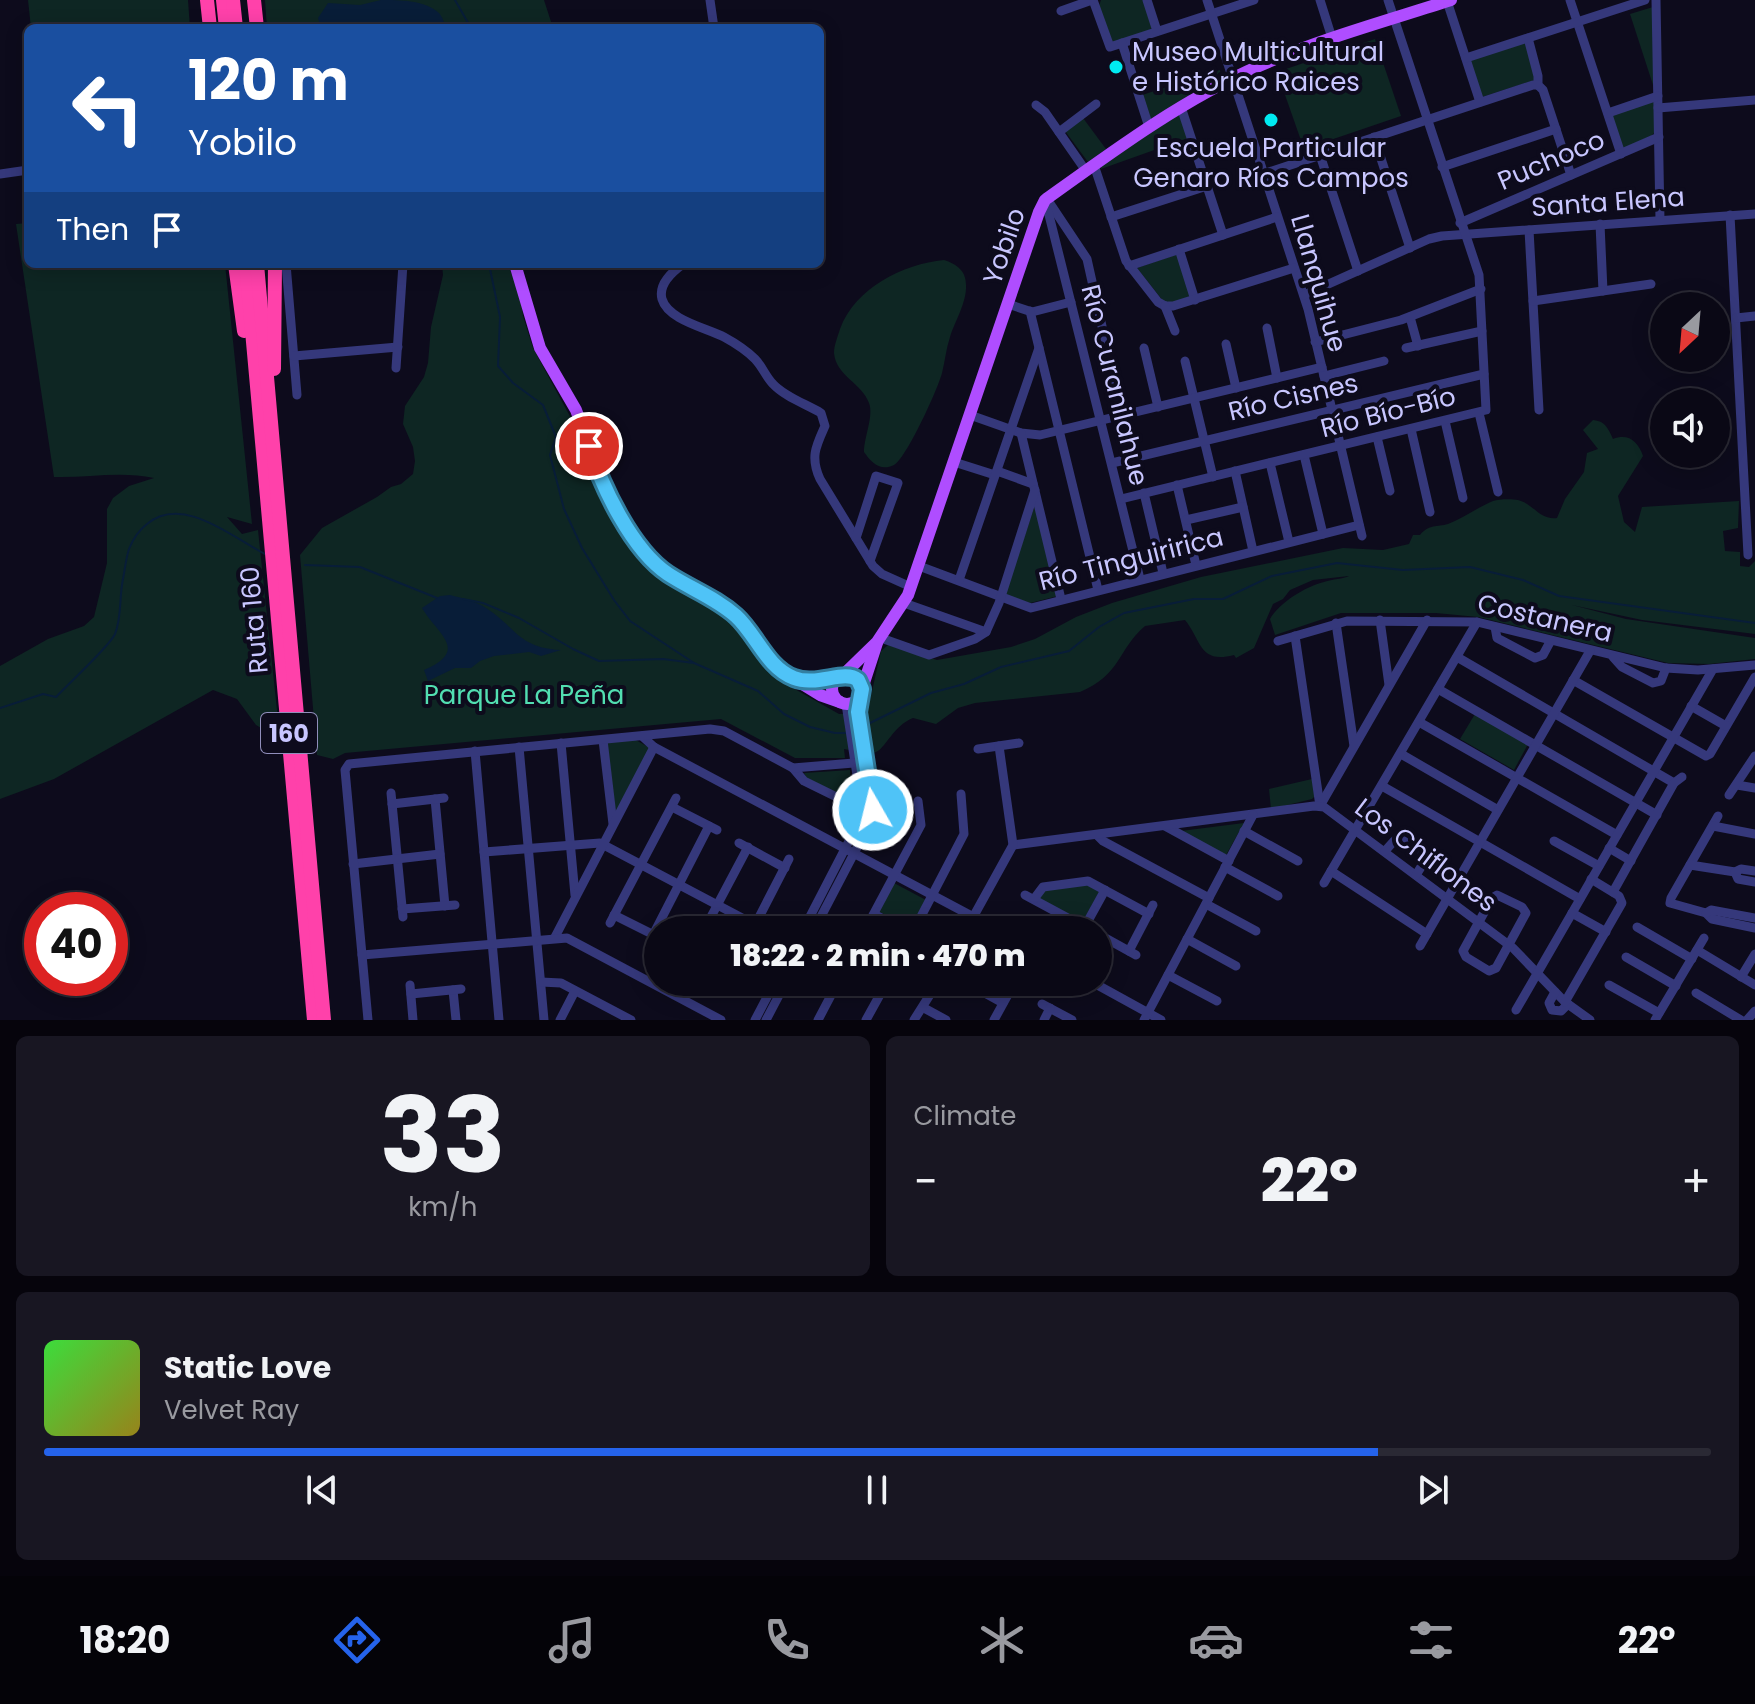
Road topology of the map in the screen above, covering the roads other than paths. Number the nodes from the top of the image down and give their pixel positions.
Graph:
1 (207, 0) edge
2 (223, 0) edge
3 (233, 0) edge
4 (254, 0) edge
5 (710, 0) edge
6 (1093, 0) edge
7 (1147, 0) edge
8 (1207, 0) edge
9 (1254, 0) edge
10 (1320, 0) edge
11 (1388, 0) edge
12 (1570, 0) edge
13 (1645, 0) edge
14 (1656, 0) edge
15 (1449, 1) edge
16 (1061, 11) dead end
17 (1211, 14) junction
18 (1394, 18) junction
19 (1578, 22) junction
20 (210, 24) edge
21 (226, 24) edge
22 (236, 24) edge
23 (257, 24) edge
24 (713, 24) edge
25 (1157, 31) junction
26 (1332, 38) junction
27 (1528, 38) junction
28 (1122, 43) junction
29 (1466, 58) junction
30 (1232, 78) junction
31 (1538, 85) junction
32 (1658, 96) junction
33 (1755, 100) edge
34 (1480, 102) junction
35 (1096, 104) dead end
36 (1036, 105) dead end
37 (1181, 107) junction
38 (1658, 108) junction
39 (1608, 113) junction
40 (1427, 120) junction
41 (1149, 127) junction
42 (1556, 129) junction
43 (1059, 132) junction
44 (1374, 137) junction
45 (1659, 137) junction
46 (1621, 154) junction
47 (1320, 155) junction
48 (1442, 167) junction
49 (1090, 168) junction
50 (24, 171) edge
51 (0, 174) edge
52 (1263, 174) junction
53 (1571, 175) junction
54 (1207, 186) junction
55 (1045, 201) junction
56 (1755, 214) edge
57 (1730, 215) junction
58 (1111, 217) junction
59 (1277, 217) junction
60 (1660, 220) junction
61 (1460, 223) junction
62 (1600, 224) junction
63 (1529, 230) junction
64 (1463, 234) junction
65 (1223, 235) junction
66 (1410, 248) junction
67 (1179, 249) junction
68 (1129, 266) junction
69 (235, 268) edge
70 (246, 268) edge
71 (257, 268) edge
72 (275, 268) edge
73 (286, 268) edge
74 (403, 268) edge
75 (516, 268) edge
76 (678, 268) edge
77 (1294, 268) junction
78 (1358, 271) junction
79 (1651, 284) dead end
80 (1481, 289) junction
81 (1603, 291) junction
82 (1304, 295) junction
83 (1195, 300) junction
84 (1533, 301) junction
85 (1071, 302) junction
86 (1008, 304) junction
87 (1165, 306) junction
88 (1030, 311) junction
89 (1755, 316) edge
90 (1736, 318) junction
91 (1406, 319) junction
92 (1267, 328) dead end
93 (1175, 331) dead end
94 (1482, 331) junction
95 (1315, 342) junction
96 (1226, 344) dead end
97 (1418, 346) junction
98 (398, 347) junction
99 (1039, 348) junction
100 (1144, 348) dead end
101 (1406, 348) dead end
102 (294, 356) junction
103 (1185, 361) dead end
104 (1384, 361) dead end
105 (396, 368) dead end
106 (1323, 372) junction
107 (1484, 374) junction
108 (1277, 378) junction
109 (1236, 388) junction
110 (297, 395) dead end
111 (1194, 398) junction
112 (1158, 407) junction
113 (1331, 410) junction
114 (1539, 410) dead end
115 (1479, 413) junction
116 (970, 415) junction
117 (1122, 416) junction
118 (260, 418) junction
119 (1102, 421) junction
120 (1445, 421) junction
121 (1411, 429) junction
122 (1016, 431) junction
123 (1059, 431) junction
124 (1377, 437) junction
125 (1204, 441) junction
126 (1341, 446) junction
127 (273, 449) junction
128 (1304, 455) junction
129 (954, 462) junction
130 (1112, 463) junction
131 (1270, 463) junction
132 (1235, 471) junction
133 (996, 473) junction
134 (1213, 477) junction
135 (1177, 485) junction
136 (1034, 487) junction
137 (1390, 491) dead end
138 (1498, 492) dead end
139 (1144, 493) junction
140 (1463, 498) dead end
141 (1121, 499) junction
142 (1243, 507) junction
143 (1430, 512) dead end
144 (1186, 520) junction
145 (1359, 525) junction
146 (1323, 534) junction
147 (1362, 536) dead end
148 (856, 538) junction
149 (1289, 542) junction
150 (1253, 551) junction
151 (1748, 555) dead end
152 (870, 561) junction
153 (1196, 565) junction
154 (919, 566) junction
155 (1163, 573) junction
156 (1140, 579) junction
157 (959, 580) junction
158 (911, 587) junction
159 (1098, 590) junction
160 (1000, 596) junction
161 (1061, 599) junction
162 (904, 603) junction
163 (1380, 620) junction
164 (1427, 620) junction
165 (1477, 622) junction
166 (1336, 623) junction
167 (1495, 627) junction
168 (986, 632) junction
169 (1295, 636) junction
170 (879, 640) junction
171 (1278, 641) dead end
172 (1550, 642) junction
173 (1590, 651) junction
174 (1457, 657) junction
175 (1613, 657) junction
176 (1755, 665) edge
177 (1666, 668) junction
178 (1713, 669) junction
179 (840, 677) junction
180 (1755, 677) edge
181 (792, 678) junction
182 (1573, 680) junction
183 (1389, 685) junction
184 (1438, 689) junction
185 (852, 704) junction
186 (1691, 706) junction
187 (1555, 713) junction
188 (1419, 722) junction
189 (1726, 726) junction
190 (642, 736) junction
191 (1672, 739) junction
192 (603, 740) junction
193 (561, 743) junction
194 (1019, 743) dead end
195 (1536, 745) junction
196 (999, 746) junction
197 (519, 747) junction
198 (654, 747) junction
199 (1354, 747) junction
200 (978, 749) dead end
201 (475, 751) junction
202 (1401, 754) junction
203 (1755, 756) edge
204 (860, 758) junction
205 (793, 768) junction
206 (1654, 770) junction
207 (1517, 778) junction
208 (1737, 785) junction
209 (1382, 786) junction
210 (1755, 788) edge
211 (391, 793) dead end
212 (961, 794) dead end
213 (1729, 795) dead end
214 (918, 801) dead end
215 (1636, 803) junction
216 (392, 804) junction
217 (1320, 806) junction
218 (863, 810) junction
219 (1498, 810) junction
220 (1253, 815) junction
221 (1657, 815) junction
222 (1718, 816) dead end
223 (613, 825) junction
224 (1165, 826) junction
225 (1713, 826) junction
226 (1356, 830) junction
227 (1244, 831) junction
228 (1755, 834) edge
229 (1097, 835) junction
230 (1617, 835) junction
231 (1554, 841) dead end
232 (1480, 842) junction
233 (570, 844) junction
234 (603, 844) junction
235 (1013, 845) junction
236 (528, 848) junction
237 (1609, 848) junction
238 (1385, 851) junction
239 (484, 852) junction
240 (850, 852) junction
241 (440, 854) junction
242 (397, 859) junction
243 (1298, 861) dead end
244 (1631, 861) junction
245 (353, 864) junction
246 (641, 864) junction
247 (1227, 864) junction
248 (1690, 865) junction
249 (1599, 866) junction
250 (1331, 871) junction
251 (1755, 871) edge
252 (1735, 872) junction
253 (894, 875) junction
254 (1416, 875) junction
255 (1591, 879) junction
256 (1755, 882) edge
257 (1324, 883) dead end
258 (679, 884) junction
259 (1105, 890) junction
260 (1613, 892) junction
261 (933, 895) junction
262 (1278, 896) dead end
263 (575, 898) junction
264 (1447, 899) junction
265 (1580, 899) junction
266 (1208, 901) junction
267 (718, 905) junction
268 (1572, 913) junction
269 (1706, 913) junction
270 (874, 914) joint
271 (665, 916) edge
272 (712, 916) edge
273 (736, 916) edge
274 (760, 916) edge
275 (811, 916) edge
276 (820, 916) edge
277 (878, 916) edge
278 (922, 916) edge
279 (974, 916) joint
280 (1063, 916) edge
281 (1092, 916) edge
282 (1755, 918) edge
283 (1478, 922) junction
284 (1637, 927) dead end
285 (1755, 928) edge
286 (644, 931) edge
287 (1256, 931) dead end
288 (1606, 932) junction
289 (1427, 934) junction
290 (555, 937) junction
291 (1704, 938) dead end
292 (537, 939) junction
293 (1187, 939) junction
294 (1112, 942) edge
295 (492, 943) junction
296 (1509, 945) junction
297 (1420, 946) dead end
298 (1694, 954) junction
299 (1755, 954) edge
300 (362, 955) junction
301 (1626, 957) dead end
302 (1236, 966) dead end
303 (1538, 972) junction
304 (1168, 975) junction
305 (1741, 977) junction
306 (541, 982) junction
307 (1609, 985) dead end
308 (1755, 985) edge
309 (1676, 986) junction
310 (575, 991) junction
311 (1555, 992) junction
312 (1696, 993) dead end
313 (1112, 995) edge
314 (768, 996) edge
315 (779, 996) edge
316 (831, 996) edge
317 (879, 996) edge
318 (930, 996) edge
319 (990, 996) edge
320 (1007, 996) edge
321 (1217, 1001) dead end
322 (1003, 1003) junction
323 (1566, 1003) junction
324 (924, 1008) junction
325 (611, 1010) junction
326 (1516, 1010) dead end
327 (1755, 1011) edge
328 (1146, 1016) edge
329 (1657, 1017) edge
330 (314, 1020) edge
331 (324, 1020) edge
332 (368, 1020) edge
333 (413, 1020) edge
334 (456, 1020) edge
335 (499, 1020) edge
336 (544, 1020) edge
337 (560, 1020) edge
338 (606, 1020) edge
339 (631, 1020) edge
340 (721, 1020) edge
341 (755, 1020) edge
342 (766, 1020) edge
343 (818, 1020) edge
344 (866, 1020) edge
345 (914, 1020) edge
346 (946, 1020) edge
347 (994, 1020) edge
348 (1044, 1020) edge
349 (1072, 1020) edge
350 (1161, 1020) edge
351 (1590, 1020) edge
352 (1744, 1020) edge

1 - 20 highway
2 - 21 highway
3 - 22 highway
4 - 23 highway
5 - 24 street
6 - 16 street
6 - 28 street
7 - 25 street
8 - 17 street, Llanquihue
9 - 17 street
10 - 26 street
11 - 18 street, Río Bío-Bío
12 - 19 street
13 - 19 street
14 - 32 street
15 - 18 main road, Yobilo
15 - 29 street
17 - 25 street
17 - 30 street, Llanquihue
18 - 26 main road, Yobilo
18 - 40 street, Río Bío-Bío
19 - 27 street
19 - 39 street
25 - 28 street
26 - 30 main road, Yobilo
27 - 29 street
27 - 31 street
28 - 41 street
29 - 34 street
30 - 37 main road, Yobilo
30 - 52 street, Llanquihue
31 - 34 street
31 - 42 street
32 - 38 street
32 - 39 street, Puchoco
33 - 38 street
34 - 40 street
35 - 43 street
36 - 43 street
37 - 41 main road, Yobilo
37 - 54 street
38 - 45 street
39 - 46 street
40 - 44 street
40 - 48 street, Río Bío-Bío
41 - 49 main road, Yobilo
42 - 48 street
42 - 53 street
43 - 49 street
44 - 47 street
44 - 66 street
45 - 46 street, Puchoco
45 - 60 street
46 - 53 street, Puchoco
47 - 52 street
47 - 78 street
48 - 61 street, Río Bío-Bío
49 - 55 main road, Yobilo
49 - 58 street
50 - 51 street
52 - 59 street, Llanquihue
53 - 61 street, Puchoco
54 - 58 street
54 - 65 street
55 - 85 street, Río Curanilahue
55 - 86 main road, Yobilo
55 - 117 street
56 - 57 street, Santa Elena
57 - 60 street, Santa Elena
57 - 90 street
58 - 68 street
59 - 65 street
59 - 77 street, Llanquihue
60 - 62 street, Santa Elena
61 - 64 street, Río Bío-Bío
62 - 63 street, Santa Elena
62 - 81 street
63 - 64 street, Santa Elena
63 - 84 street
64 - 66 street
64 - 80 street, Río Bío-Bío
65 - 67 street
66 - 78 street
67 - 68 street
67 - 83 street
68 - 87 street
69 - 118 highway
70 - 118 highway, Ruta 160 / 160
71 - 127 highway, Ruta 160 / 160
72 - 127 highway
73 - 102 street
74 - 98 street
75 - 181 main road
76 - 148 street
77 - 82 street, Llanquihue
77 - 83 street
78 - 82 street
79 - 81 street
80 - 91 street
80 - 94 street, Río Bío-Bío
81 - 84 street
82 - 95 street, Llanquihue
83 - 87 street
84 - 114 street
85 - 88 street
85 - 119 street, Río Curanilahue
86 - 88 street
86 - 116 main road, Yobilo
87 - 93 street
88 - 99 street
89 - 90 street
90 - 151 street
91 - 95 street
91 - 97 street
92 - 108 street
94 - 97 street
94 - 107 street, Río Bío-Bío
95 - 106 street, Llanquihue
96 - 109 street
97 - 101 street
98 - 102 street
98 - 105 street
99 - 122 street
99 - 123 street
100 - 112 street
102 - 110 street
103 - 111 street
104 - 106 street
106 - 108 street
106 - 113 street, Llanquihue
107 - 113 street, Río Cisnes
107 - 115 street, Río Bío-Bío
108 - 109 street
109 - 111 street
111 - 112 street
111 - 125 street
112 - 117 street
113 - 125 street, Río Cisnes
113 - 126 street, Llanquihue
115 - 120 street, Río Bío-Bío
115 - 138 street
116 - 122 street
116 - 129 main road, Yobilo
117 - 119 street
118 - 330 highway, Ruta 160 / 160
119 - 123 street
119 - 130 street, Río Curanilahue
120 - 121 street, Río Bío-Bío
120 - 140 street
121 - 124 street, Río Bío-Bío
121 - 143 street
122 - 123 street
122 - 133 street
122 - 136 street
123 - 159 street
124 - 126 street, Río Bío-Bío
124 - 137 street
125 - 130 street, Río Cisnes
125 - 134 street
126 - 128 street, Río Bío-Bío
126 - 145 street, Llanquihue
127 - 331 highway, Ruta 160 / 160
128 - 131 street, Río Bío-Bío
128 - 146 street
129 - 133 street
129 - 154 main road, Yobilo
130 - 141 street, Río Curanilahue
131 - 132 street, Río Bío-Bío
131 - 149 street
132 - 134 street, Río Bío-Bío
132 - 142 street
133 - 136 street
133 - 157 street
134 - 135 street, Río Bío-Bío
135 - 139 street, Río Bío-Bío
135 - 144 street
136 - 160 street
136 - 161 street
139 - 141 street, Río Bío-Bío
139 - 155 street
141 - 156 street, Río Curanilahue
142 - 144 street
142 - 150 street
144 - 153 street
145 - 146 street, Río Tinguiririca
145 - 147 street, Llanquihue
146 - 149 street, Río Tinguiririca
148 - 152 street
148 - 152 street
149 - 150 street, Río Tinguiririca
150 - 153 street, Río Tinguiririca
152 - 158 street
153 - 155 street, Río Tinguiririca
154 - 157 street, Río Tinguiririca
154 - 158 main road, Yobilo
155 - 156 street, Río Tinguiririca
156 - 159 street, Río Tinguiririca
157 - 160 street, Río Tinguiririca
158 - 162 main road, Yobilo
159 - 161 street, Río Tinguiririca
160 - 161 street, Río Tinguiririca
160 - 168 street
162 - 168 street
162 - 170 main road, Yobilo
163 - 164 street, Costanera
163 - 166 street, Costanera
163 - 183 street
164 - 165 street, Costanera
164 - 183 street
165 - 167 street, Costanera
165 - 174 street
166 - 169 street, Costanera
166 - 199 street
167 - 172 street, Costanera
167 - 172 street
168 - 170 street
169 - 171 street, Costanera
169 - 217 street
170 - 179 main road, Yobilo
170 - 185 main road, Yobilo
172 - 173 street, Costanera
173 - 175 street, Costanera
173 - 182 street
174 - 184 street
174 - 187 street
175 - 177 street, Costanera
175 - 177 street
176 - 178 street, Costanera
177 - 178 street, Costanera
178 - 186 street
179 - 181 main road
179 - 185 main road
179 - 185 main road
180 - 189 street
181 - 185 main road
182 - 187 street
182 - 191 street
183 - 199 street
184 - 188 street
184 - 195 street
185 - 204 street
186 - 189 street
186 - 191 street
187 - 195 street
187 - 206 street
188 - 202 street
188 - 207 street
189 - 191 street
190 - 192 street
190 - 198 street
190 - 205 street
191 - 206 street
192 - 193 street
192 - 223 street
193 - 197 street
193 - 233 street
194 - 196 street
195 - 207 street
195 - 215 street
196 - 200 street
196 - 235 street
197 - 201 street
197 - 236 street
198 - 223 street
198 - 240 street
199 - 217 street
201 - 239 street
201 - 245 street
202 - 209 street
202 - 219 street
203 - 208 street
204 - 205 street
204 - 218 street
204 - 240 street
205 - 218 street
206 - 215 street
206 - 221 street
207 - 219 street
207 - 230 street
208 - 210 street
208 - 213 street
209 - 226 street
209 - 232 street
211 - 216 street
212 - 261 street
214 - 253 street
215 - 221 street
215 - 230 street
216 - 241 street
216 - 242 street
217 - 220 street, Los Chiflones
217 - 226 street, Los Chiflones
218 - 240 street
219 - 232 street
220 - 224 street, Los Chiflones
220 - 227 street
221 - 244 street
222 - 225 street
223 - 234 street
224 - 229 street, Los Chiflones
224 - 247 street
225 - 228 street
225 - 248 street
226 - 238 street, Los Chiflones
226 - 250 street
227 - 243 street
227 - 247 street
229 - 235 street, Los Chiflones
229 - 266 street
230 - 237 street
231 - 249 street
232 - 264 street
232 - 265 street
233 - 234 street
233 - 236 street
233 - 263 street
234 - 246 street
234 - 263 street
235 - 279 street
236 - 239 street
236 - 292 street
237 - 244 street
237 - 249 street
238 - 254 street, Los Chiflones
238 - 254 street
239 - 295 street
240 - 253 street
240 - 275 street
240 - 276 street
241 - 242 street
241 - 242 street
242 - 245 street
244 - 260 street
245 - 300 street
246 - 258 street
246 - 258 street
246 - 286 street
247 - 262 street
247 - 266 street
248 - 252 street
248 - 269 street
249 - 255 street
250 - 257 street
250 - 289 street
251 - 252 street
252 - 256 street
253 - 261 street
253 - 270 street
254 - 264 street, Los Chiflones
255 - 260 street
255 - 265 street
258 - 267 street
258 - 271 street
259 - 280 street
259 - 281 street
259 - 294 street
260 - 288 street
261 - 278 street
261 - 279 street
263 - 290 street
264 - 283 street, Los Chiflones
264 - 289 street
265 - 268 street
266 - 287 street
266 - 293 street
267 - 272 street
267 - 273 street
267 - 274 street
268 - 288 street
268 - 303 street
269 - 282 street
269 - 285 street
270 - 277 street
283 - 296 street, Los Chiflones
283 - 296 street
283 - 296 street
284 - 298 street
288 - 323 street
289 - 297 street
290 - 292 street
290 - 340 street
291 - 298 street
292 - 295 street
292 - 306 street
293 - 302 street
293 - 304 street
295 - 300 street
295 - 335 street
296 - 303 street, Los Chiflones
298 - 305 street
298 - 309 street
299 - 305 street
300 - 332 street
301 - 309 street
303 - 311 street, Los Chiflones
303 - 326 street
304 - 321 street
304 - 328 street
305 - 308 street
306 - 310 street
306 - 336 street
307 - 329 street
309 - 329 street
310 - 325 street
310 - 337 street
311 - 323 street, Los Chiflones
311 - 323 street
312 - 352 street
313 - 328 street
314 - 341 street
315 - 342 street
316 - 343 street
317 - 344 street
318 - 324 street
319 - 322 street
320 - 322 street
322 - 347 street
323 - 351 street, Los Chiflones
324 - 345 street
324 - 346 street
325 - 338 street
325 - 339 street
327 - 352 street
328 - 350 street
333 - 334 street
348 - 349 street

